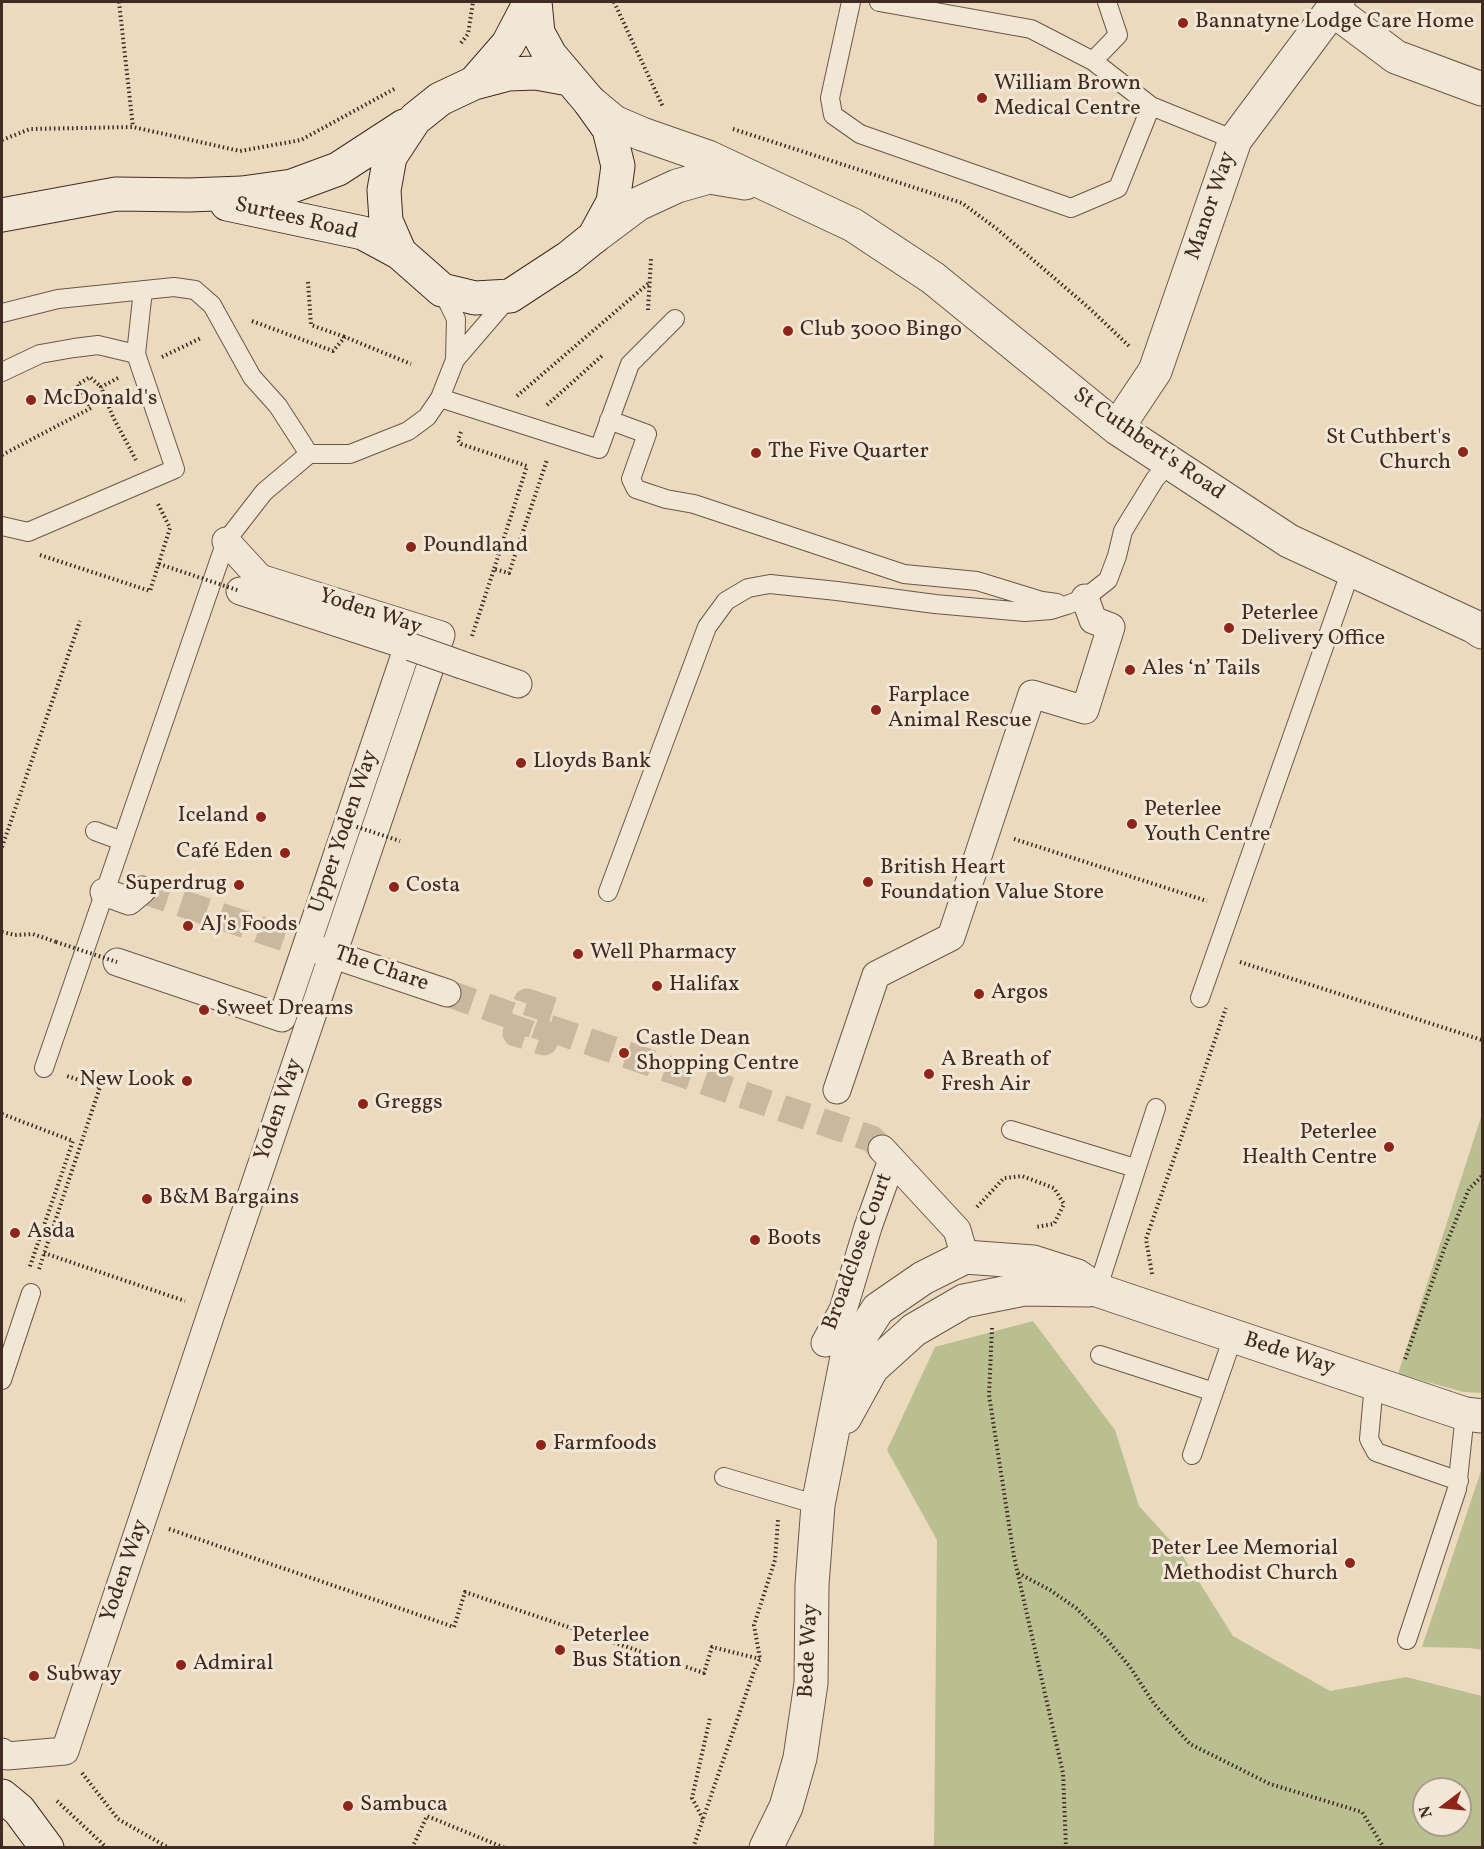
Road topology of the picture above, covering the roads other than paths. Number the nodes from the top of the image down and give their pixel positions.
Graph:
1 (530, 2) edge
2 (535, 2) edge
3 (851, 2) edge
4 (879, 2) edge
5 (1107, 2) edge
6 (1335, 5) edge
7 (1093, 61) junction
8 (474, 83) junction
9 (1482, 89) edge
10 (579, 90) junction
11 (1151, 106) junction
12 (415, 119) junction
13 (1236, 140) junction
14 (773, 188) junction
15 (189, 195) junction
16 (2, 215) edge
17 (594, 237) junction
18 (400, 253) junction
19 (143, 290) junction
20 (442, 290) junction
21 (510, 296) junction
22 (2, 313) edge
23 (675, 319) dead end
24 (136, 354) junction
25 (455, 360) junction
26 (2, 372) edge
27 (440, 398) junction
28 (609, 420) junction
29 (1118, 428) junction
30 (309, 454) junction
31 (1170, 462) junction
32 (2, 525) edge
33 (226, 541) junction
34 (1351, 570) junction
35 (240, 591) road end
36 (1076, 601) junction
37 (1482, 632) edge
38 (410, 647) junction
39 (518, 684) dead end
40 (95, 831) dead end
41 (122, 841) junction
42 (142, 890) tunnel mouth
43 (104, 892) junction
44 (608, 892) dead end
45 (324, 951) junction
46 (117, 962) road end
47 (447, 993) tunnel mouth
48 (1200, 998) dead end
49 (44, 1068) road end
50 (837, 1090) dead end
51 (1156, 1108) dead end
52 (1011, 1130) dead end
53 (1135, 1168) junction
54 (961, 1243) junction
55 (1096, 1290) junction
56 (31, 1293) road end
57 (1233, 1337) junction
58 (825, 1343) dead end
59 (1100, 1355) dead end
60 (2, 1380) edge
61 (1384, 1387) junction
62 (1214, 1392) junction
63 (1474, 1415) edge
64 (828, 1449) junction
65 (1192, 1455) dead end
66 (724, 1477) dead end
67 (1459, 1481) junction
68 (818, 1505) junction
69 (1407, 1640) dead end
70 (2, 1752) edge
71 (2, 1796) edge
72 (44, 1846) edge
73 (766, 1848) edge

1 - 8 street
2 - 10 street
3 - 11 lane
4 - 7 lane
5 - 7 lane
6 - 9 street
6 - 13 street, Manor Way
7 - 11 lane
8 - 10 street
8 - 12 street
10 - 14 street, St Cuthbert's Road
10 - 17 street
11 - 13 lane
12 - 15 street, Surtees Road
12 - 18 street
13 - 29 street, Manor Way
14 - 17 street, St Cuthbert's Road
14 - 29 street, St Cuthbert's Road
15 - 16 street, Surtees Road
15 - 18 street, Surtees Road
17 - 21 street, St Cuthbert's Road
18 - 20 street
19 - 22 lane
19 - 24 lane
19 - 30 lane
20 - 21 street
20 - 25 lane
21 - 25 lane
23 - 28 lane
24 - 26 lane
24 - 32 lane
25 - 27 lane
27 - 28 lane
27 - 30 lane
28 - 36 lane
29 - 31 street, St Cuthbert's Road
30 - 33 lane
31 - 34 street, St Cuthbert's Road
31 - 36 lane
33 - 41 lane
33 - 45 street, Yoden Way
34 - 37 street, St Cuthbert's Road
34 - 48 lane
35 - 38 street
36 - 44 lane
36 - 50 street
38 - 39 street, bridge
38 - 46 street, Upper Yoden Way
40 - 41 lane
41 - 43 lane
42 - 43 street
43 - 49 lane
45 - 47 street, The Chare
45 - 70 street, Yoden Way
51 - 53 lane
52 - 53 lane
53 - 55 lane
54 - 55 street, Bede Way
54 - 58 street, Broadclose Court
54 - 64 street, Bede Way
55 - 57 street, Bede Way
55 - 64 street, Bede Way
56 - 60 lane
57 - 61 street, Bede Way
57 - 62 lane
59 - 62 lane
61 - 63 street, Bede Way
61 - 67 lane
62 - 65 lane
63 - 67 lane
64 - 68 street, Bede Way
66 - 68 lane
67 - 69 lane
68 - 73 street, Bede Way
71 - 72 street

